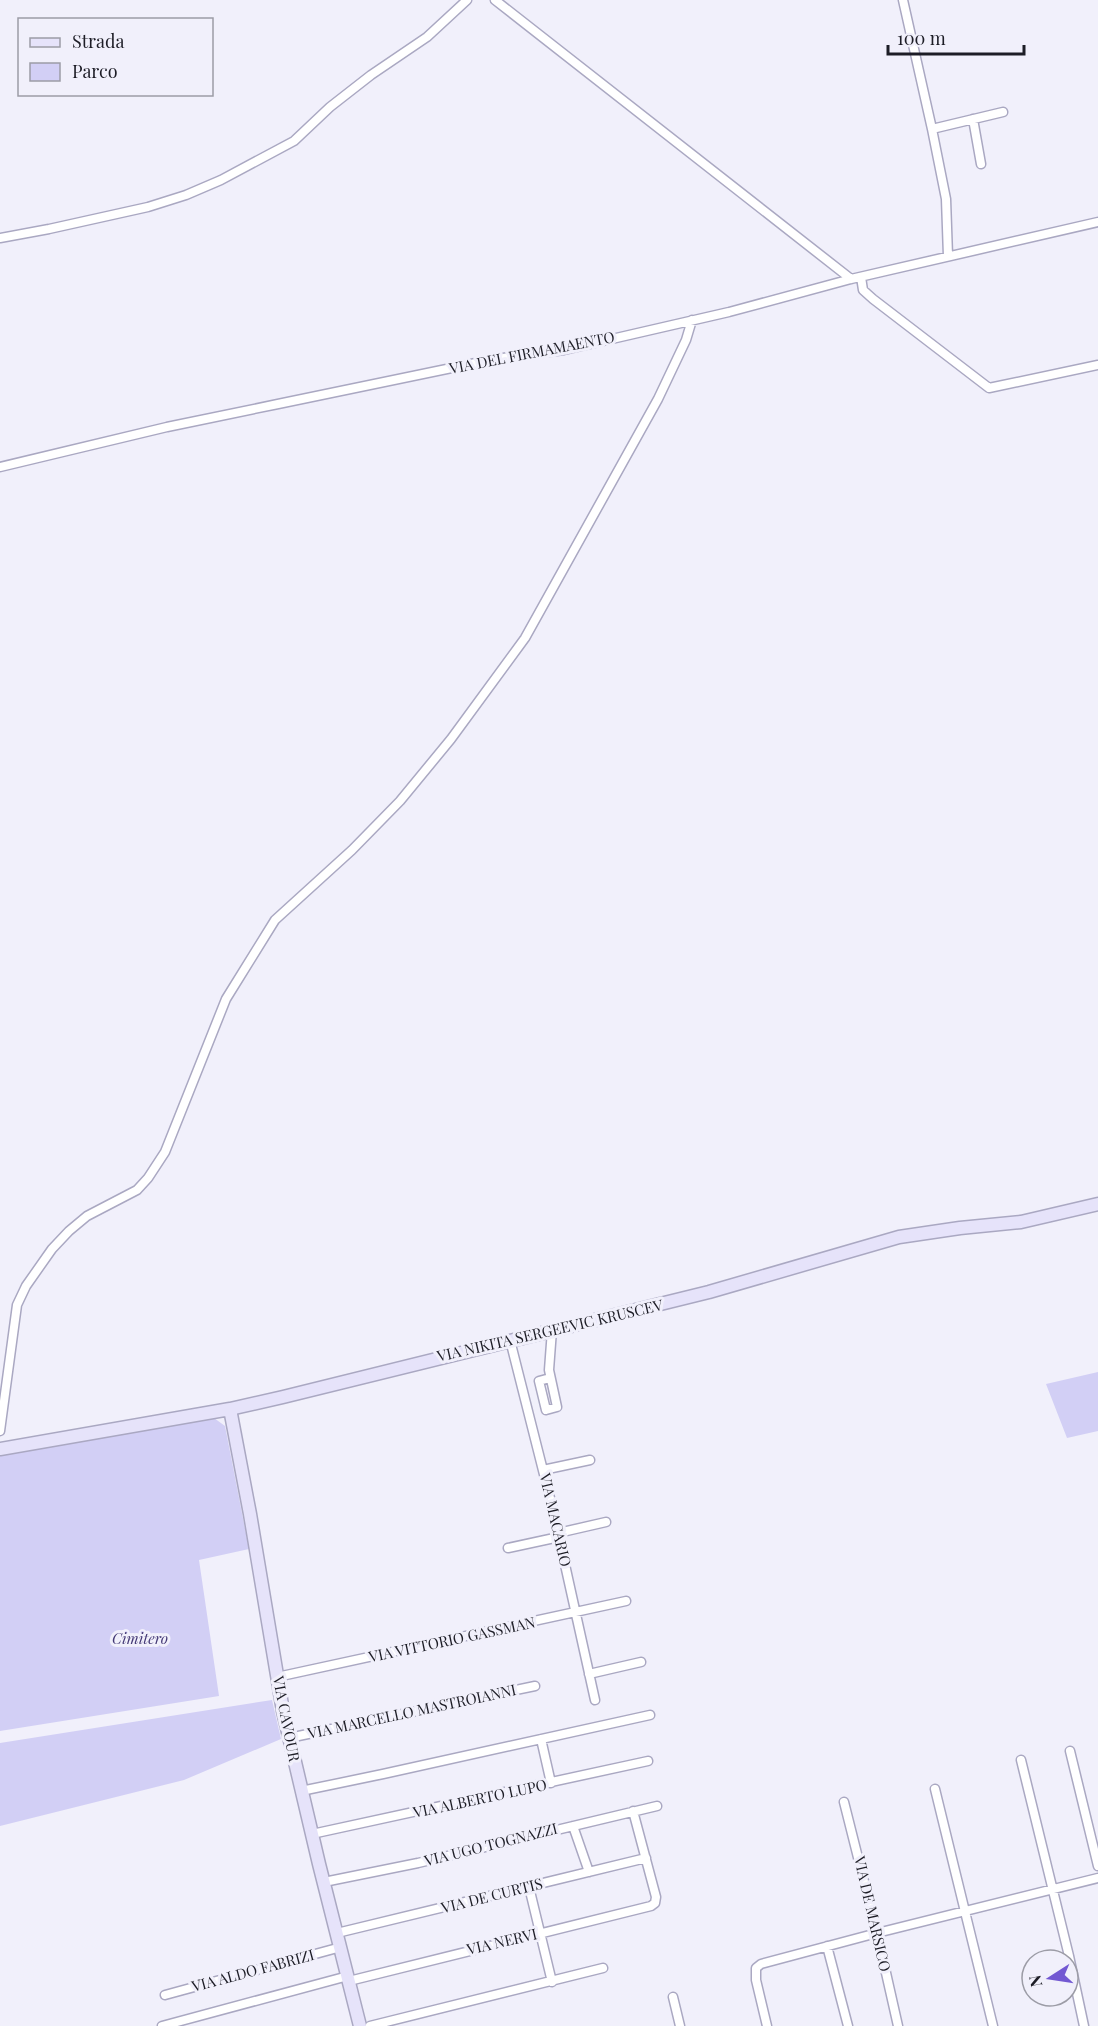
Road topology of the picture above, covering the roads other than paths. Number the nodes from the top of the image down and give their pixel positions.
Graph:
1 (467, 0) edge
2 (495, 0) edge
3 (903, 0) edge
4 (1003, 112) dead end
5 (973, 120) junction
6 (932, 129) junction
7 (981, 164) dead end
8 (1098, 222) edge
9 (0, 238) edge
10 (948, 256) junction
11 (856, 278) junction
12 (692, 320) junction
13 (1098, 365) edge
14 (0, 467) edge
15 (1098, 1204) edge
16 (552, 1330) junction
17 (510, 1340) junction
18 (550, 1378) junction
19 (544, 1405) junction
20 (230, 1409) junction
21 (527, 1409) junction
22 (0, 1431) edge
23 (0, 1449) edge
24 (590, 1460) dead end
25 (543, 1470) junction
26 (606, 1522) dead end
27 (559, 1535) junction
28 (508, 1548) dead end
29 (626, 1601) dead end
30 (576, 1613) junction
31 (641, 1662) dead end
32 (589, 1674) junction
33 (277, 1677) junction
34 (535, 1686) dead end
35 (595, 1700) dead end
36 (650, 1715) dead end
37 (289, 1738) junction
38 (541, 1739) junction
39 (1070, 1751) dead end
40 (1021, 1760) dead end
41 (648, 1761) dead end
42 (551, 1783) junction
43 (934, 1789) dead end
44 (301, 1791) junction
45 (844, 1802) dead end
46 (657, 1806) dead end
47 (633, 1811) junction
48 (573, 1826) junction
49 (312, 1834) junction
50 (646, 1858) junction
51 (1098, 1866) edge
52 (589, 1872) junction
53 (1098, 1878) edge
54 (324, 1882) junction
55 (529, 1887) junction
56 (1053, 1889) junction
57 (964, 1911) junction
58 (338, 1933) junction
59 (878, 1933) junction
60 (540, 1934) junction
61 (827, 1946) junction
62 (341, 1947) junction
63 (603, 1968) dead end
64 (348, 1978) junction
65 (552, 1982) junction
66 (165, 1995) dead end
67 (673, 1996) dead end
68 (162, 2026) edge
69 (360, 2026) edge
70 (370, 2026) edge
71 (680, 2026) edge
72 (767, 2026) edge
73 (848, 2026) edge
74 (898, 2026) edge
75 (993, 2026) edge
76 (1084, 2026) edge

1 - 9 street
2 - 11 street
3 - 6 street
4 - 5 street
5 - 6 street
5 - 7 street
6 - 10 street
8 - 10 street, VIA DEL FIRMAMAENTO
10 - 11 street, VIA DEL FIRMAMAENTO
11 - 12 street, VIA DEL FIRMAMAENTO
11 - 13 street
12 - 14 street, VIA DEL FIRMAMAENTO
12 - 22 street
15 - 16 main road, VIA NIKITA SERGEEVIC KRUSCEV
16 - 17 main road, VIA NIKITA SERGEEVIC KRUSCEV
16 - 18 street
17 - 20 main road, VIA NIKITA SERGEEVIC KRUSCEV
17 - 21 street, VIA MACARIO
18 - 19 street
18 - 19 street
19 - 21 street
20 - 23 main road, VIA NIKITA SERGEEVIC KRUSCEV
20 - 33 main road, VIA CAVOUR
21 - 25 street, VIA MACARIO
24 - 25 street
25 - 27 street, VIA MACARIO
26 - 27 street
27 - 28 street
27 - 30 street, VIA MACARIO
29 - 30 street, VIA VITTORIO GASSMAN
30 - 32 street, VIA MACARIO
30 - 33 street, VIA VITTORIO GASSMAN
31 - 32 street
32 - 35 street, VIA MACARIO
33 - 37 main road, VIA CAVOUR
34 - 37 street, VIA MARCELLO MASTROIANNI
36 - 38 street
37 - 44 main road, VIA CAVOUR
38 - 42 street
38 - 44 street
39 - 51 street
40 - 56 street
41 - 42 street, VIA ALBERTO LUPO
42 - 49 street, VIA ALBERTO LUPO
43 - 57 street
44 - 49 main road, VIA CAVOUR
45 - 59 street, VIA DE MARSICO
46 - 47 street, VIA UGO TOGNAZZI
47 - 48 street, VIA UGO TOGNAZZI
47 - 50 street
48 - 52 street
48 - 54 street, VIA UGO TOGNAZZI
49 - 54 main road, VIA CAVOUR
50 - 52 street, VIA DE CURTIS
50 - 60 street, VIA NERVI
52 - 55 street, VIA DE CURTIS
53 - 56 street
54 - 58 main road, VIA CAVOUR
55 - 58 street, VIA DE CURTIS
55 - 60 street
56 - 57 street
56 - 76 street
57 - 59 street
57 - 75 street
58 - 62 main road, VIA CAVOUR
59 - 61 street
59 - 74 street, VIA DE MARSICO
60 - 64 street, VIA NERVI
60 - 65 street
61 - 72 street
61 - 73 street
62 - 64 main road, VIA CAVOUR
62 - 66 street, VIA ALDO FABRIZI
63 - 65 street
64 - 68 street, VIA NERVI
64 - 69 main road, VIA CAVOUR
65 - 70 street
67 - 71 street

